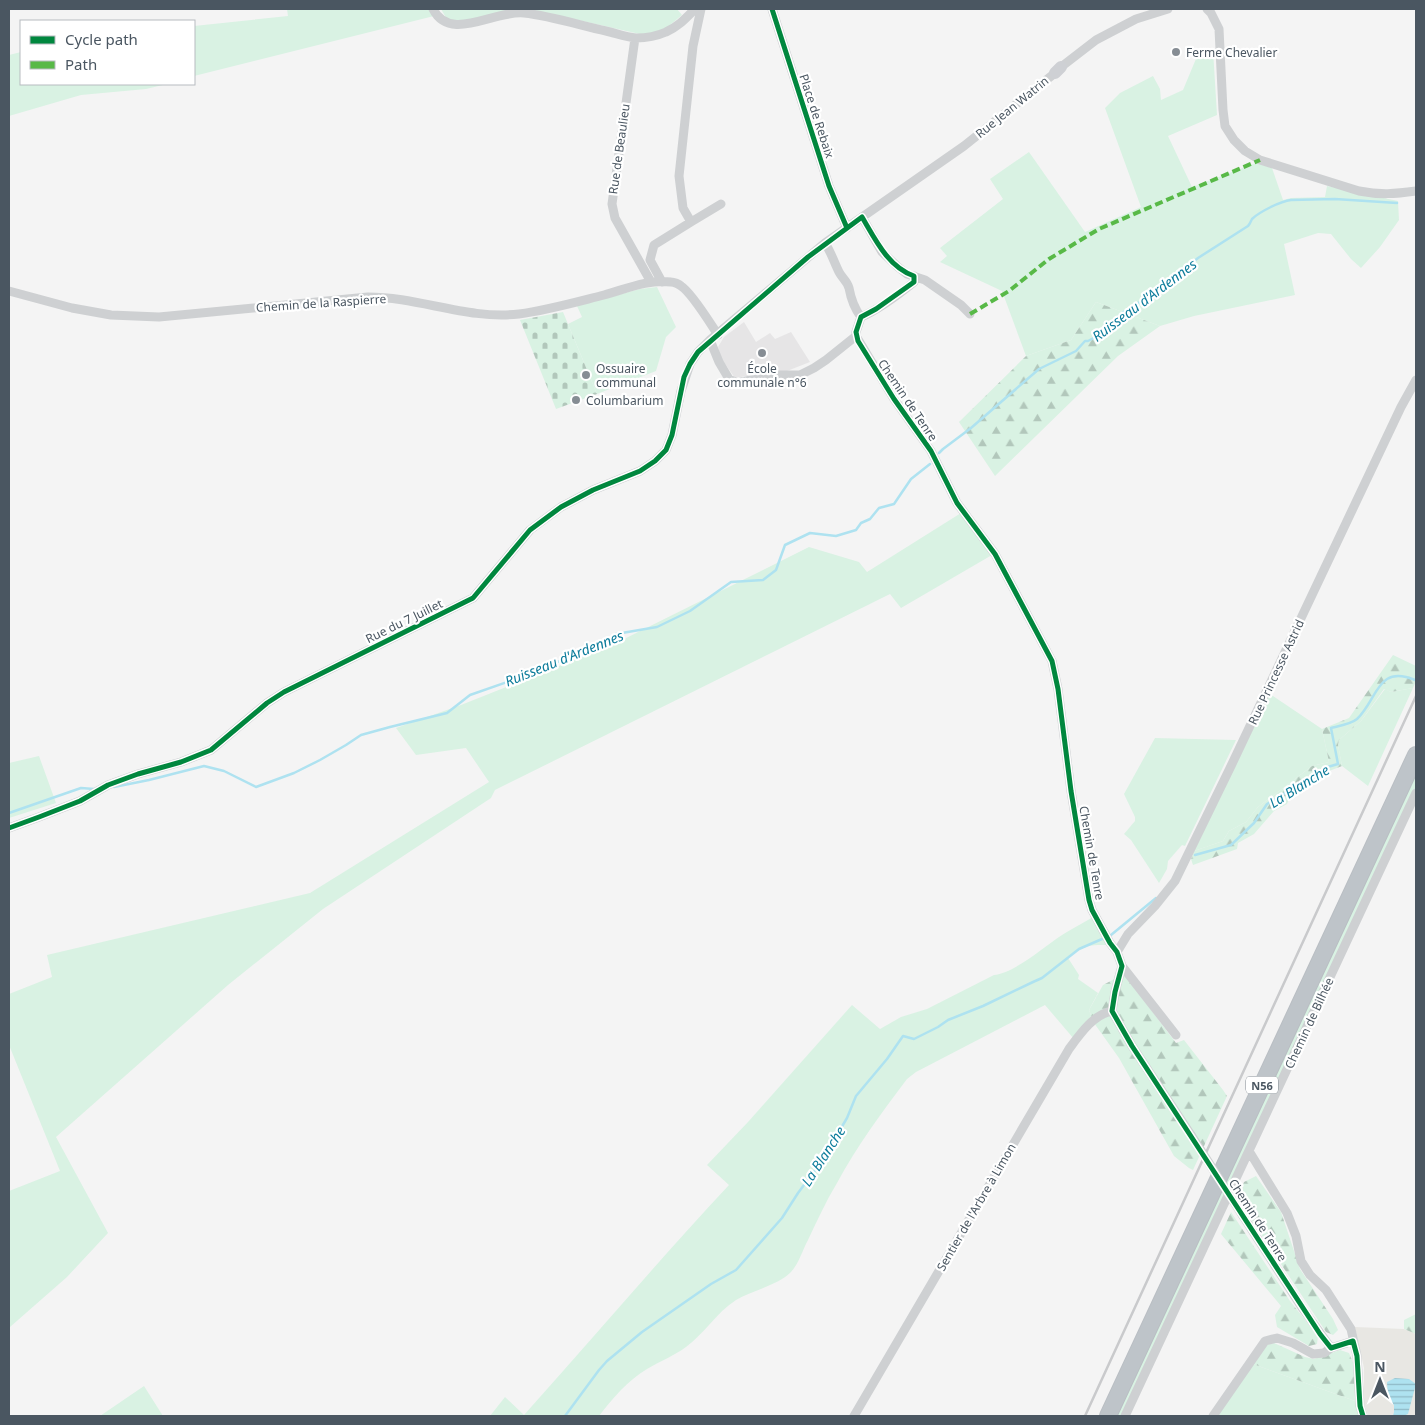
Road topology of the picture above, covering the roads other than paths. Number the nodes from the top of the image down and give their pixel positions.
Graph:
1 (433, 9) edge
2 (696, 9) edge
3 (701, 9) edge
4 (772, 9) edge
5 (1168, 9) edge
6 (1207, 9) edge
7 (635, 38) junction
8 (1416, 191) edge
9 (721, 204) dead end
10 (862, 217) junction
11 (691, 222) junction
12 (847, 228) junction
13 (825, 243) junction
14 (914, 276) junction
15 (650, 282) junction
16 (662, 282) junction
17 (9, 291) edge
18 (970, 314) dead end
19 (862, 316) junction
20 (856, 336) junction
21 (714, 338) junction
22 (1416, 380) edge
23 (1416, 754) edge
24 (1416, 793) edge
25 (9, 828) edge
26 (1118, 952) junction
27 (1122, 966) junction
28 (1112, 1011) junction
29 (1176, 1035) dead end
30 (1249, 1151) junction
31 (1352, 1341) junction
32 (1331, 1348) junction
33 (854, 1416) edge
34 (1108, 1416) edge
35 (1125, 1416) edge
36 (1213, 1416) edge
37 (1363, 1416) edge

1 - 7 street
2 - 7 street
3 - 11 street
4 - 12 street, Place de Rebaix
5 - 10 street, Rue Jean Watrin
6 - 8 street
7 - 15 street, Rue de Beaulieu
9 - 11 street
10 - 12 street
10 - 14 street
11 - 16 street
12 - 13 street
13 - 19 street
13 - 21 street
14 - 18 street
14 - 19 street
15 - 16 street, Chemin de la Raspierre
15 - 17 street, Chemin de la Raspierre
16 - 21 street, Chemin de la Raspierre
19 - 20 street
20 - 21 street, Chemin de la Raspierre
20 - 26 street, Chemin de Tenre
21 - 25 street, Rue du 7 Juillet
22 - 26 street, Rue Princesse Astrid
23 - 34 highway, N56
24 - 30 street, Chemin de Bilhée
26 - 27 street, Chemin de Tenre
27 - 28 street
27 - 29 street, Chemin de Tenre
28 - 32 street, Chemin de Tenre, bridge
28 - 33 street, Sentier de l'Arbre à Limon
30 - 31 street, Chemin de Tenre
30 - 35 street, Chemin de Bilhée
31 - 32 street
31 - 37 street, Chemin de Tenre
32 - 36 street

